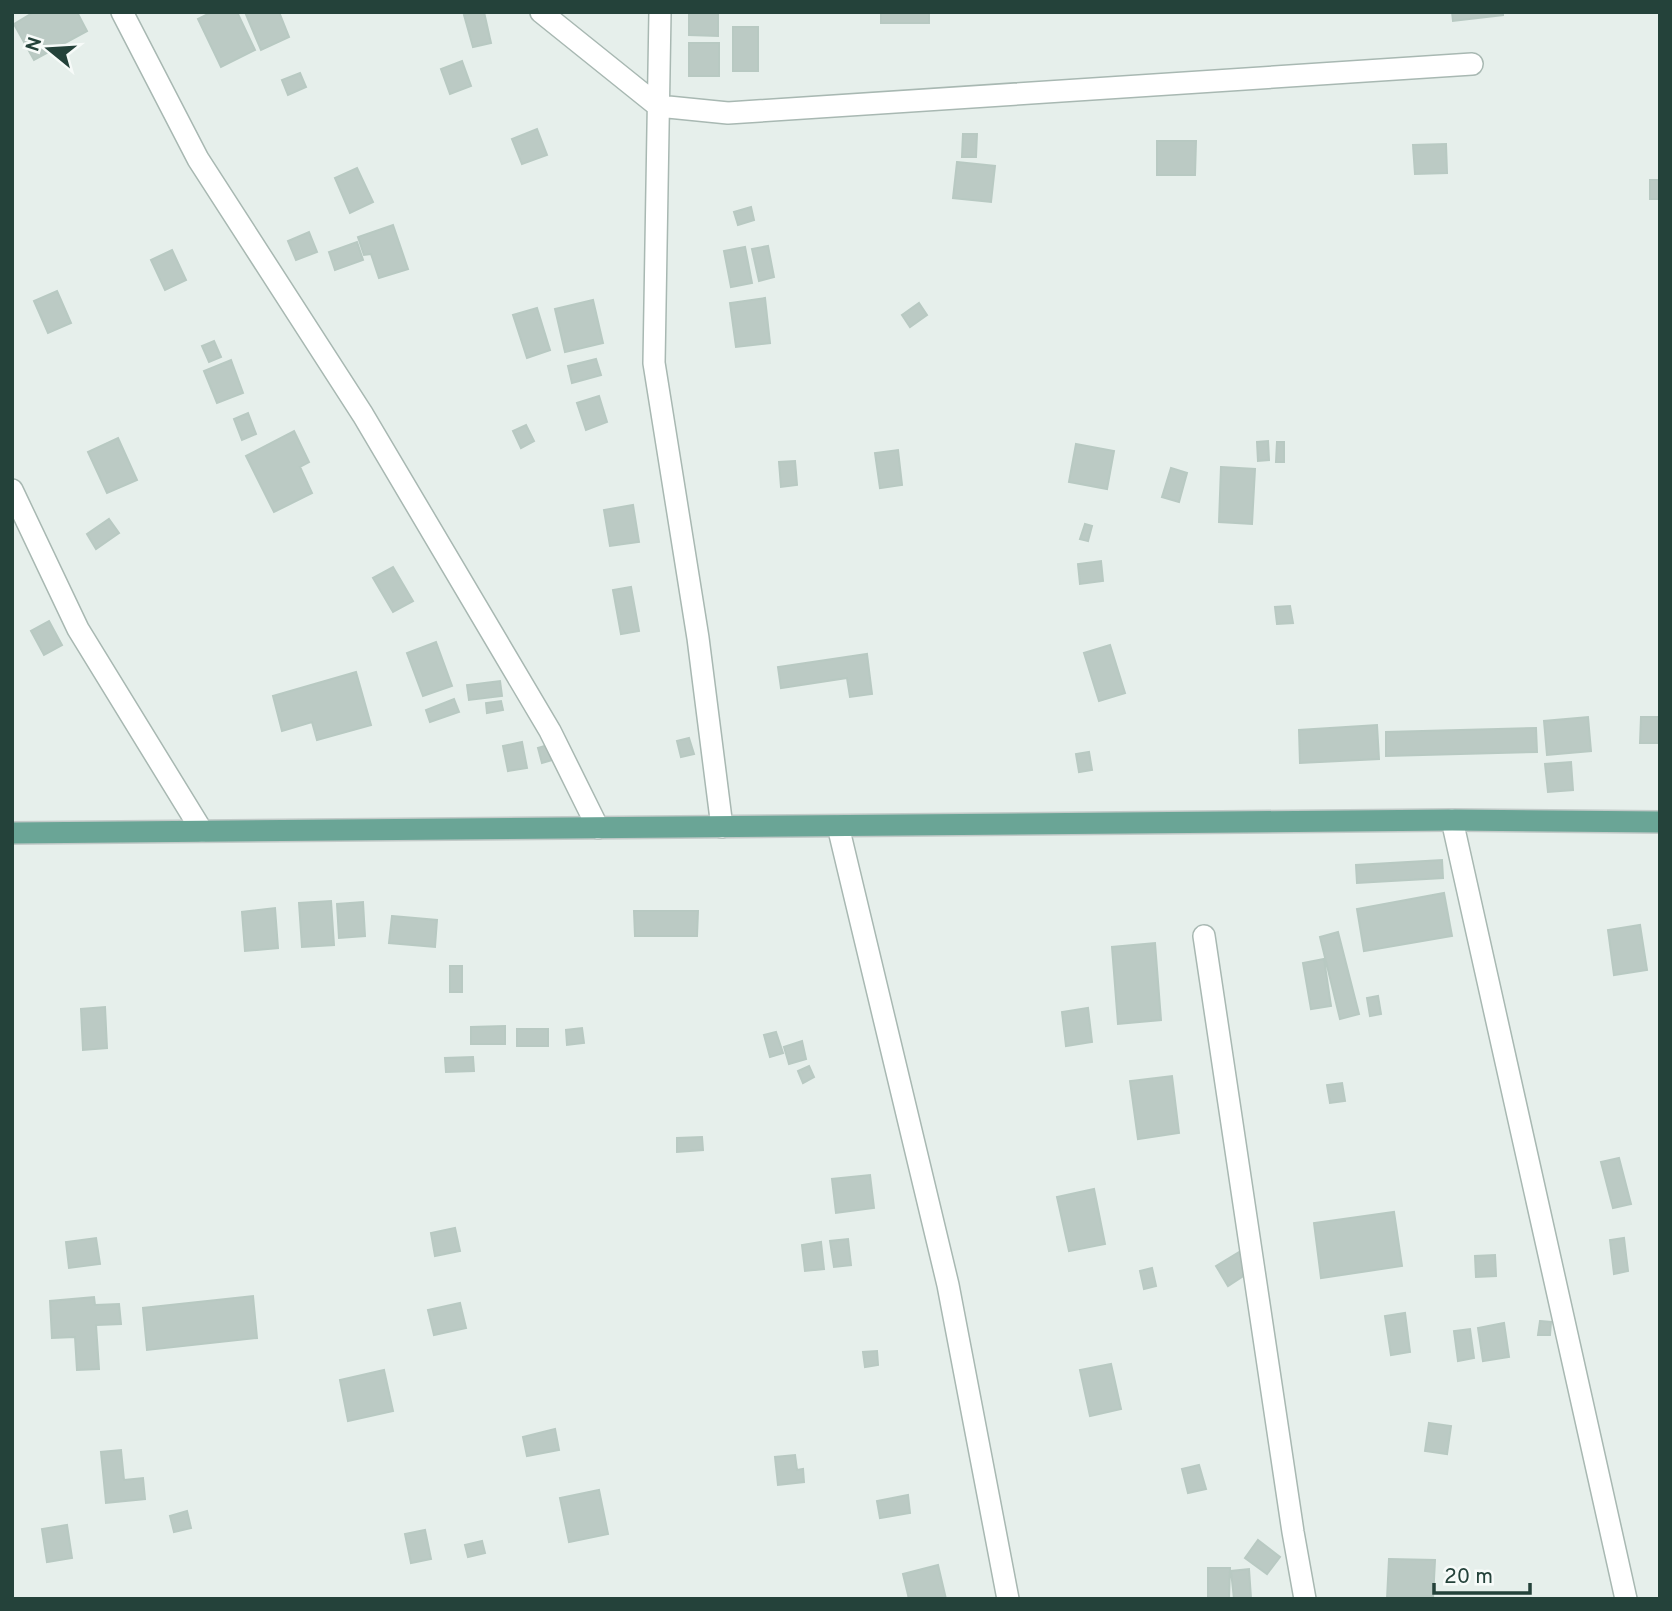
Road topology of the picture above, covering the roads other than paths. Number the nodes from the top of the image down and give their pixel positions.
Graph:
1 (122, 12) edge
2 (541, 12) edge
3 (660, 12) edge
4 (1472, 64) dead end
5 (658, 106) junction
6 (12, 490) edge
7 (1452, 820) junction
8 (1660, 822) edge
9 (838, 826) junction
10 (722, 827) junction
11 (598, 828) junction
12 (202, 831) junction
13 (12, 833) edge
14 (1204, 936) dead end
15 (1009, 1599) edge
16 (1305, 1599) edge
17 (1626, 1599) edge

1 - 11 street
2 - 5 street
3 - 5 street
4 - 5 street
5 - 10 street
6 - 12 street
7 - 8 main road
7 - 9 main road
7 - 17 street
9 - 10 main road
9 - 15 street
10 - 11 main road
11 - 12 main road
12 - 13 main road
14 - 16 street

